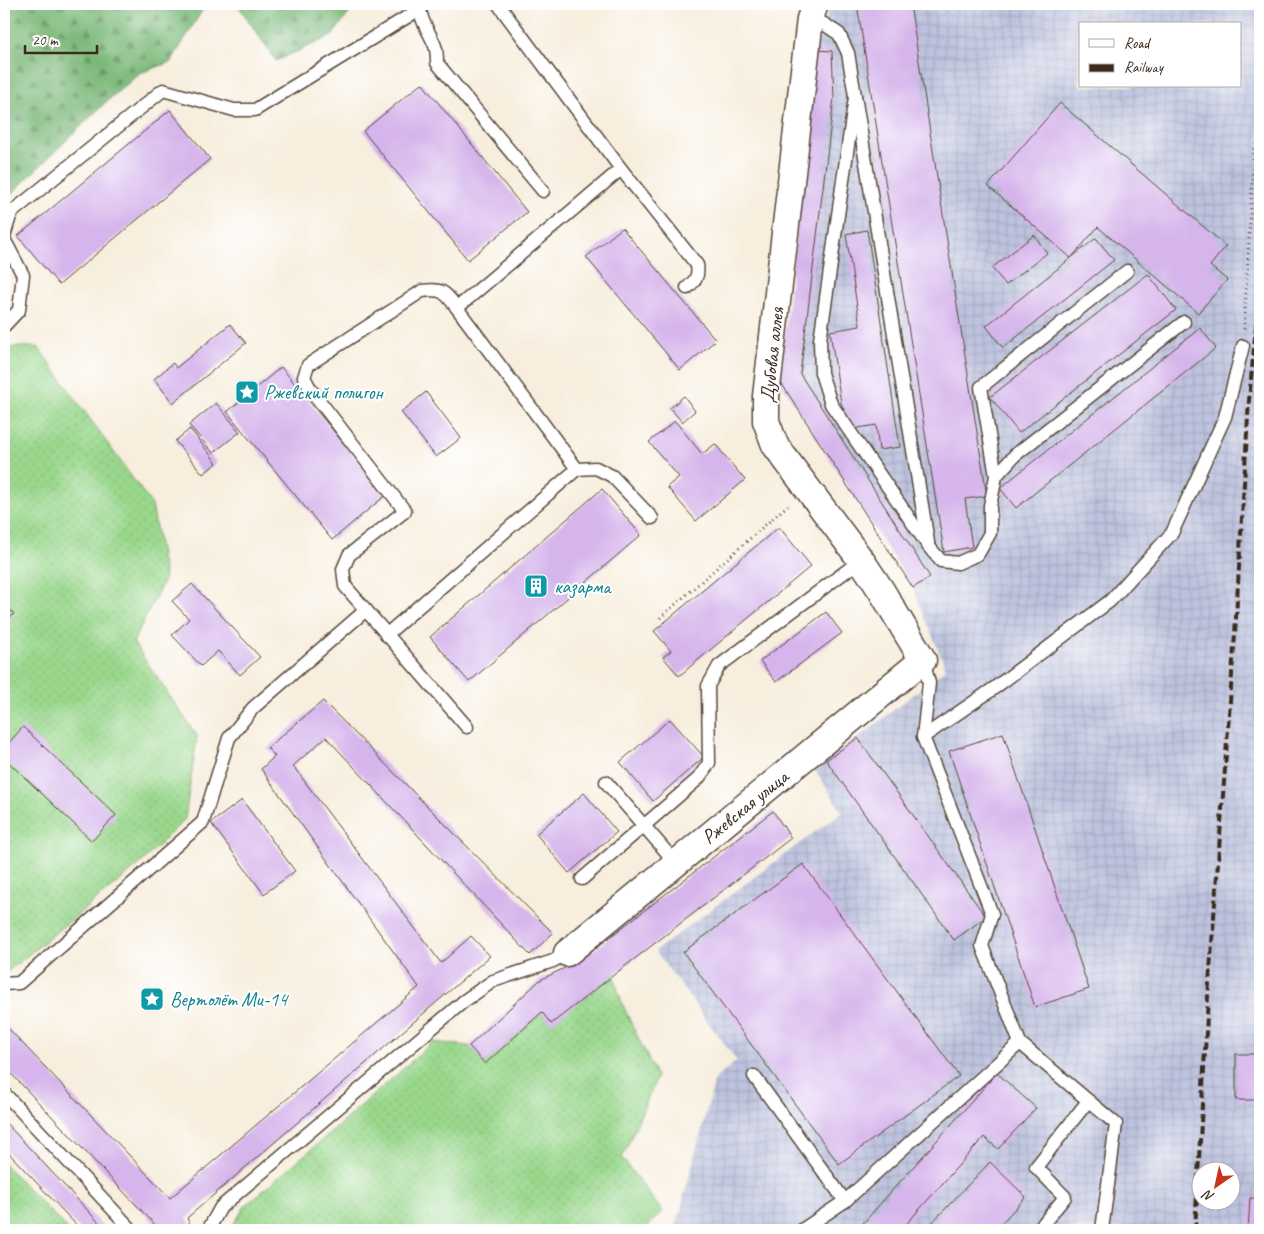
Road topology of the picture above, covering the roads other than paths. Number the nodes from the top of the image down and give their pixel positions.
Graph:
1 (498, 4) edge
2 (420, 6) edge
3 (813, 12) edge
4 (855, 97) junction
5 (621, 169) junction
6 (543, 191) dead end
7 (4, 238) edge
8 (1127, 271) dead end
9 (687, 288) dead end
10 (457, 308) junction
11 (1184, 322) dead end
12 (4, 326) edge
13 (1242, 346) road end
14 (577, 469) junction
15 (996, 476) junction
16 (652, 518) dead end
17 (929, 547) junction
18 (861, 560) junction
19 (366, 610) junction
20 (386, 635) junction
21 (923, 660) junction
22 (467, 727) dead end
23 (923, 737) junction
24 (606, 782) dead end
25 (644, 826) junction
26 (676, 863) junction
27 (582, 879) dead end
28 (567, 953) joint
29 (4, 983) edge
30 (1020, 1042) junction
31 (754, 1076) dead end
32 (4, 1093) edge
33 (1088, 1100) junction
34 (845, 1201) junction
35 (132, 1230) edge
36 (208, 1230) edge
37 (802, 1230) edge
38 (1038, 1230) edge
39 (1102, 1230) edge

1 - 5 lane
2 - 6 lane
2 - 7 lane
3 - 4 lane
3 - 18 street, Дубовая аллея
4 - 17 lane
4 - 17 lane
5 - 9 lane
5 - 10 lane
7 - 12 lane
8 - 15 lane
10 - 14 lane
10 - 19 lane
11 - 15 lane
13 - 23 lane
14 - 16 lane
14 - 20 lane
15 - 17 lane
18 - 21 street, Дубовая аллея
18 - 25 lane
19 - 20 lane
19 - 29 lane
20 - 22 lane
21 - 23 lane
21 - 26 street, Ржевская улица
23 - 30 lane
24 - 25 lane
25 - 26 lane
25 - 27 lane
26 - 28 street, Ржевская улица
28 - 36 lane
30 - 33 lane
30 - 34 lane
31 - 34 lane
32 - 35 lane
33 - 38 lane
33 - 39 lane
34 - 37 lane

